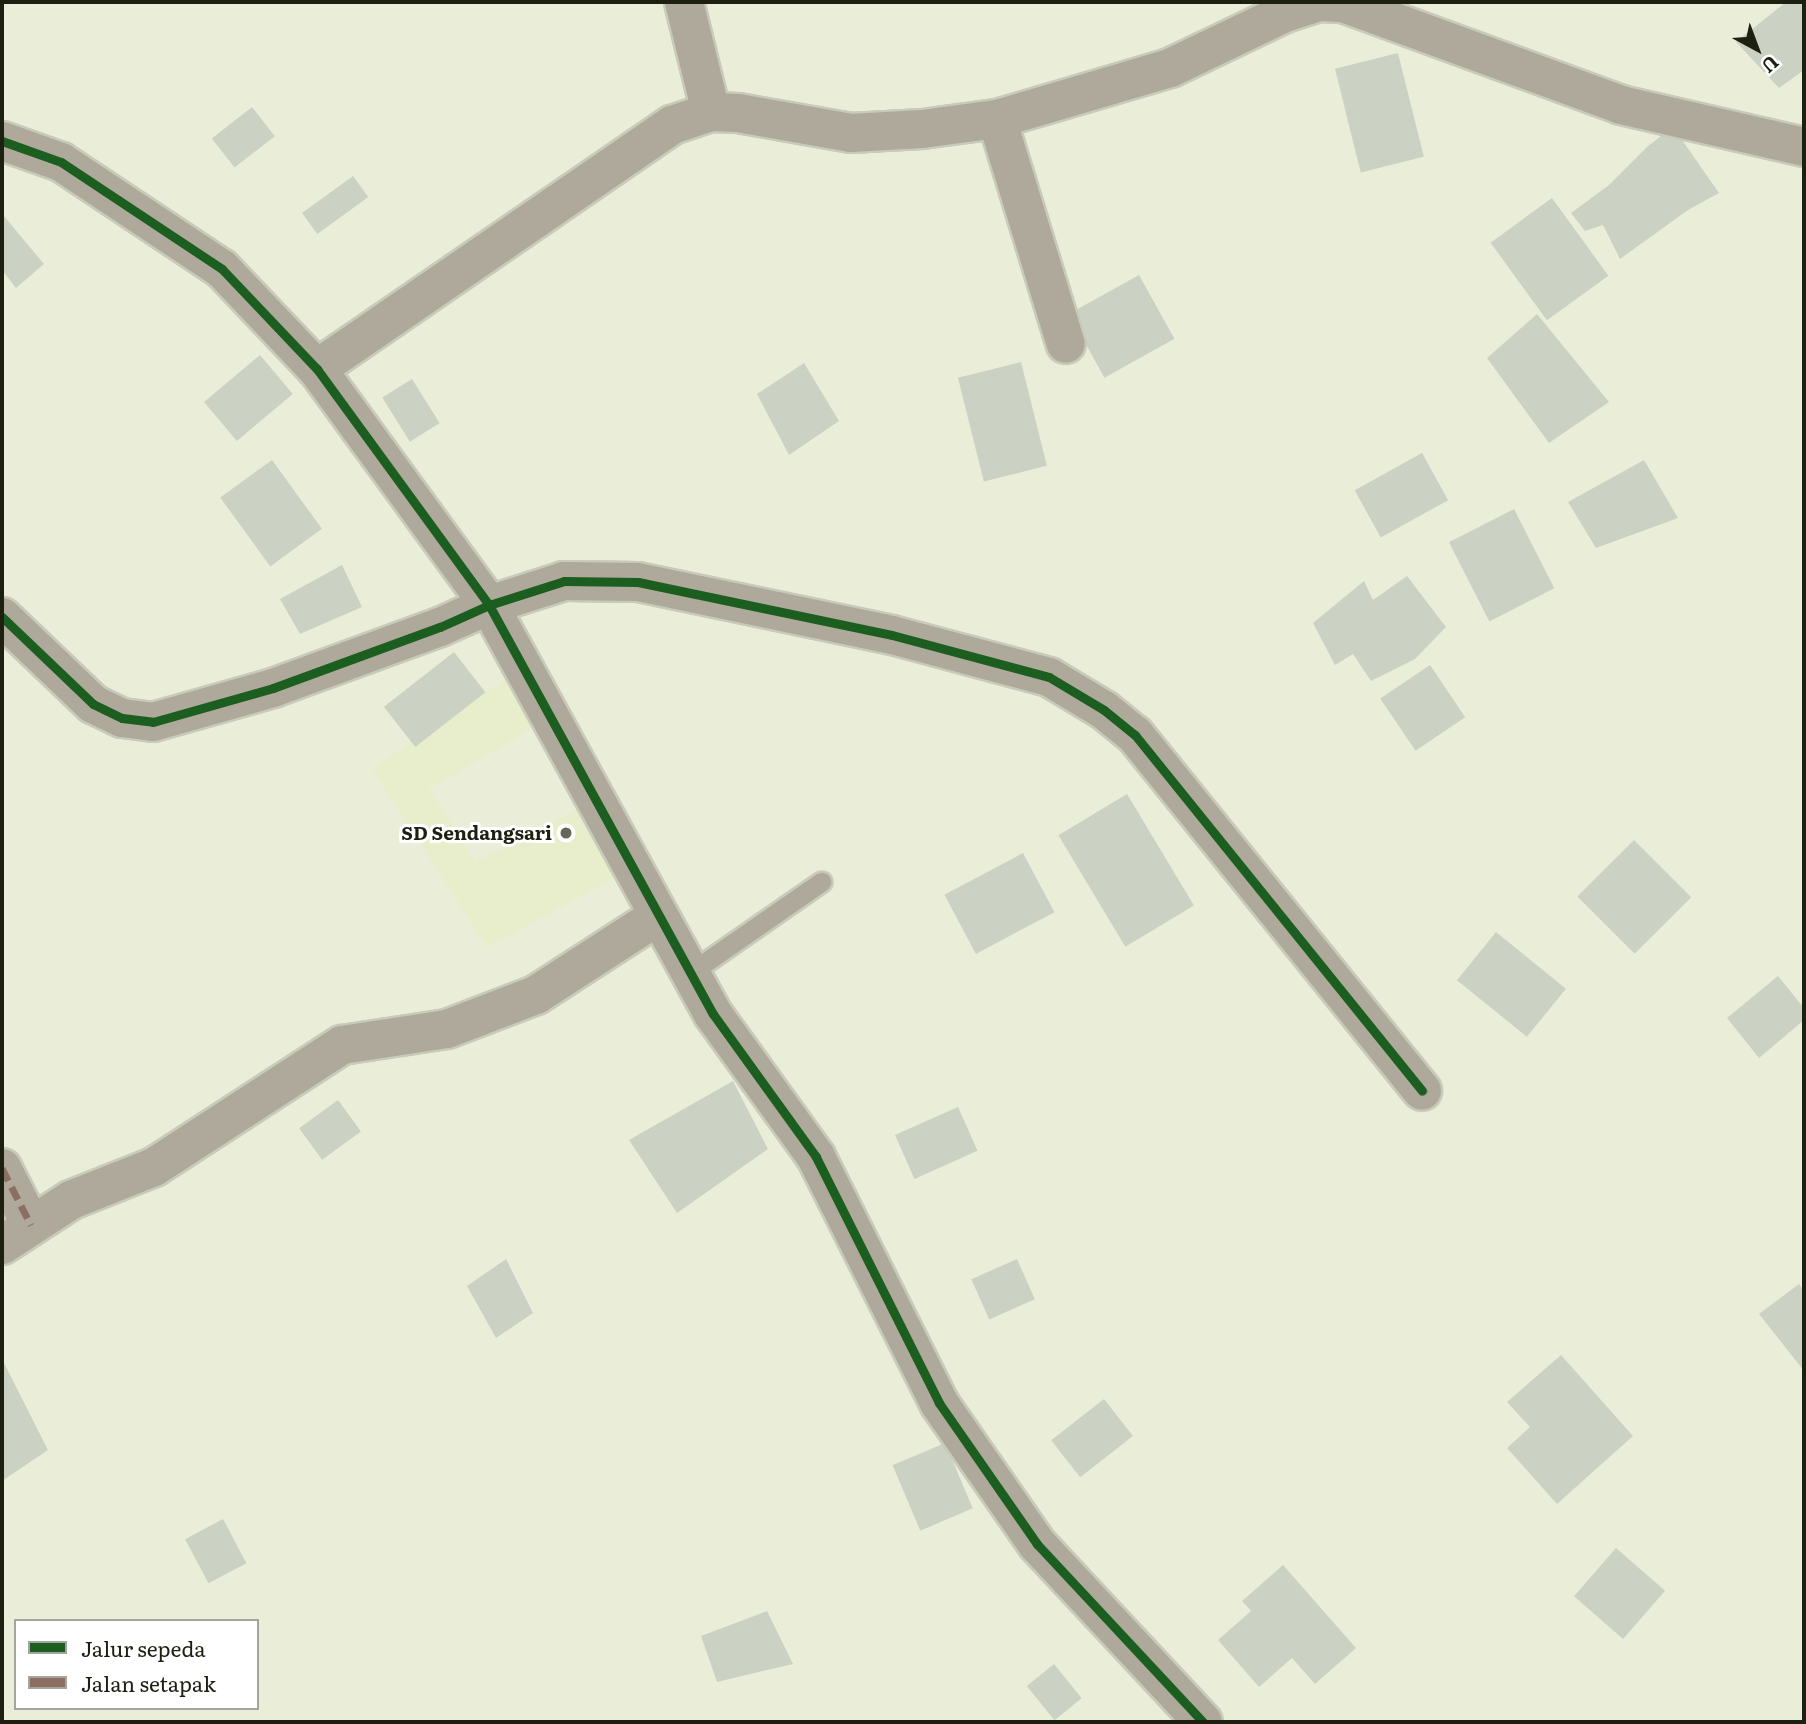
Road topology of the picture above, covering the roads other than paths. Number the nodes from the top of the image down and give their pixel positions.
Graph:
1 (684, 2) edge
2 (1319, 2) edge
3 (711, 112) junction
4 (997, 119) junction
5 (2, 141) edge
6 (1804, 147) edge
7 (1066, 344) dead end
8 (317, 369) junction
9 (489, 605) junction
10 (2, 617) edge
11 (821, 882) dead end
12 (658, 916) junction
13 (690, 973) junction
14 (1422, 1091) dead end
15 (2, 1168) edge
16 (17, 1235) edge
17 (1203, 1722) edge

1 - 3 street
2 - 4 street
2 - 6 street
3 - 4 street
3 - 8 street
4 - 7 street
5 - 8 street
8 - 9 street
9 - 10 street
9 - 12 street
9 - 14 street
11 - 13 lane
12 - 13 street
12 - 16 street
13 - 17 street
15 - 16 street

